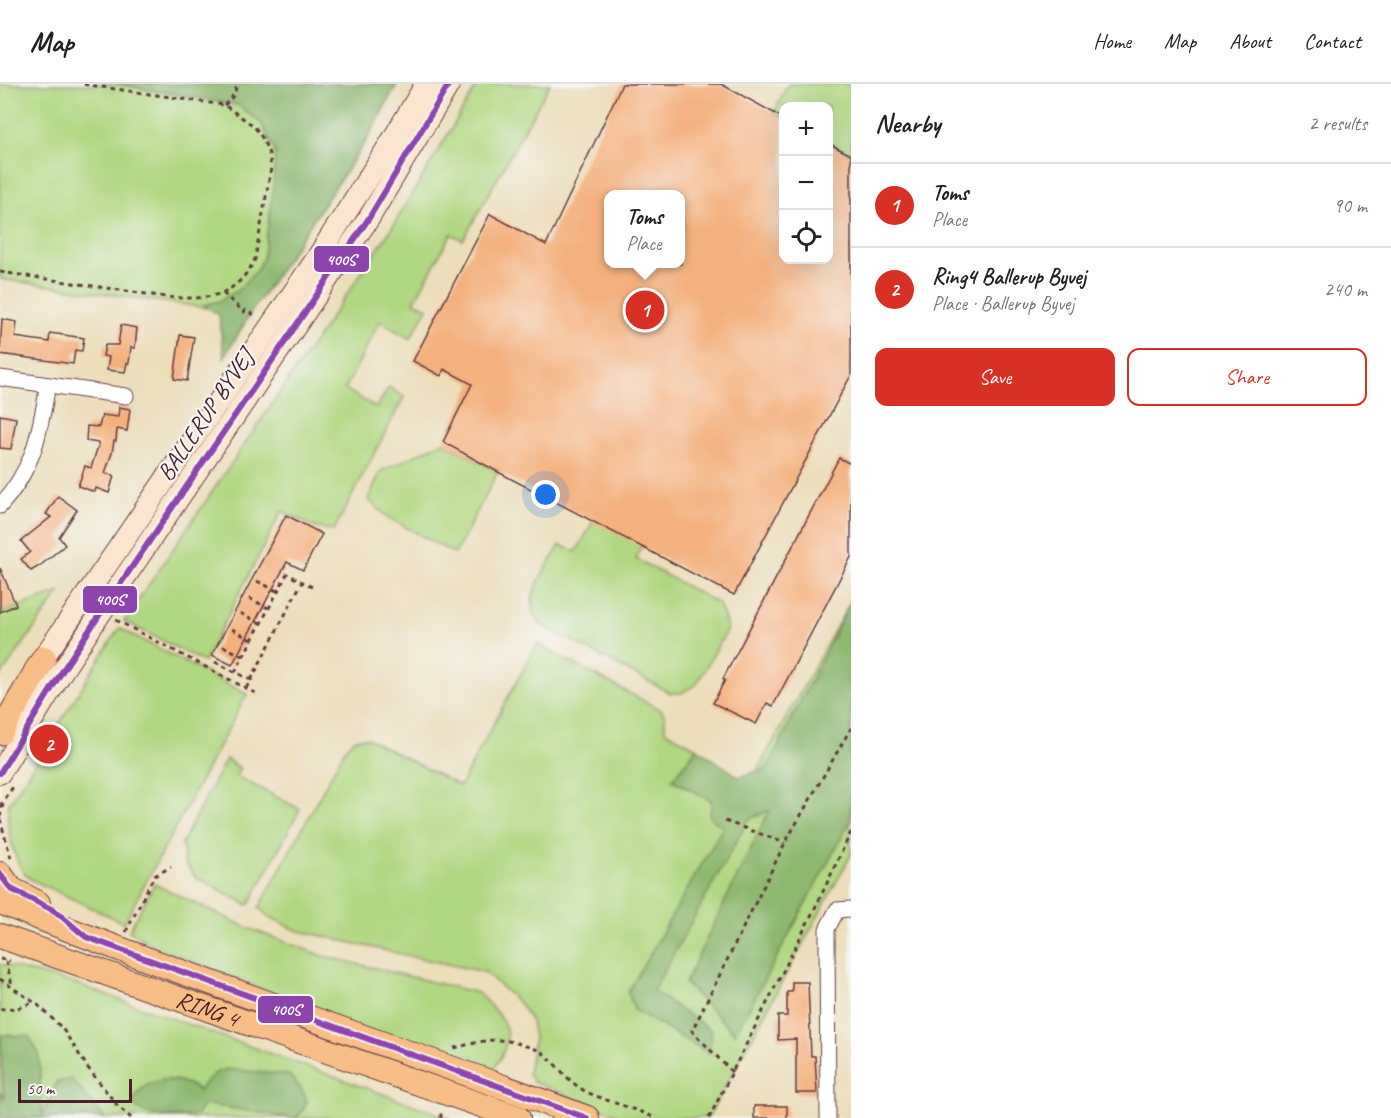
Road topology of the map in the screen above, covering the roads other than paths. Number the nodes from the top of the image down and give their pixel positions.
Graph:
1 (426, 84) edge
2 (450, 84) edge
3 (0, 378) edge
4 (48, 385) junction
5 (126, 396) dead end
6 (0, 507) edge
7 (44, 658) junction
8 (0, 721) edge
9 (0, 733) edge
10 (0, 772) edge
11 (7, 870) edge
12 (0, 902) edge
13 (851, 909) edge
14 (0, 917) edge
15 (0, 936) edge
16 (86, 937) junction
17 (127, 943) junction
18 (518, 1118) edge
19 (587, 1118) edge
20 (828, 1118) edge

1 - 7 main road, BALLERUP BYVEJ
2 - 10 main road, BALLERUP BYVEJ
3 - 4 street
4 - 5 street
4 - 6 street
7 - 8 main road, BALLERUP BYVEJ
7 - 9 main road
11 - 16 main road
12 - 16 main road, RING 4
13 - 20 street
14 - 17 main road
15 - 18 main road, RING 4
16 - 17 main road, RING 4
17 - 19 main road, RING 4

